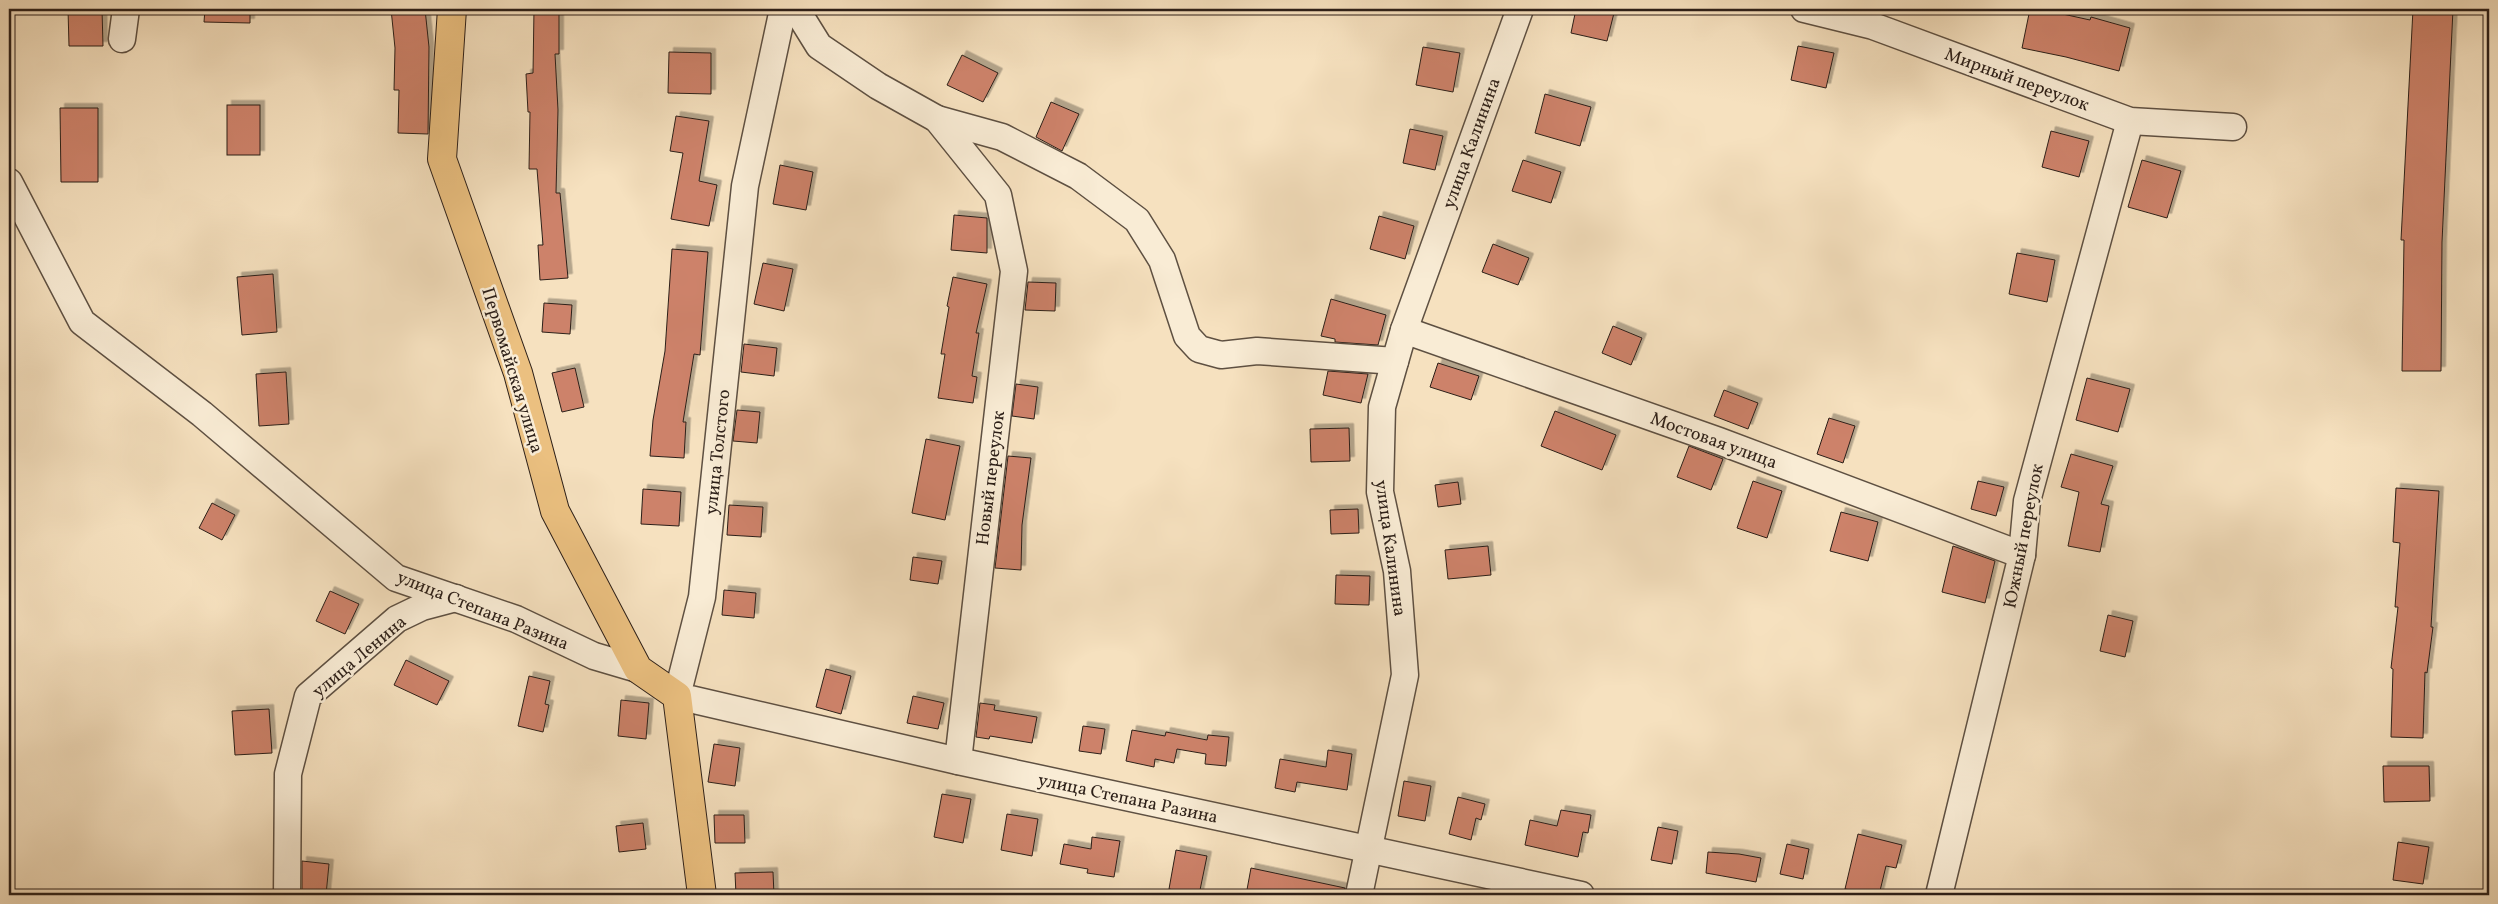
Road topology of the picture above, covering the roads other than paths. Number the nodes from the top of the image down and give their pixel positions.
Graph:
1 (126, 9) edge
2 (452, 9) edge
3 (783, 9) edge
4 (796, 9) edge
5 (1520, 9) edge
6 (1804, 9) edge
7 (122, 39) dead end
8 (937, 119) junction
9 (2130, 121) junction
10 (2233, 127) dead end
11 (9, 182) edge
12 (1404, 330) junction
13 (1395, 361) junction
14 (2022, 555) junction
15 (396, 578) junction
16 (456, 598) junction
17 (397, 619) junction
18 (638, 669) junction
19 (677, 696) junction
20 (958, 761) junction
21 (1370, 849) junction
22 (287, 895) edge
23 (702, 895) edge
24 (1359, 895) edge
25 (1581, 895) edge
26 (1939, 895) edge

1 - 7 street
2 - 18 main road, Первомайская улица
3 - 19 street, улица Толстого
4 - 8 street
5 - 12 street, улица Калинина
6 - 9 street, Мирный переулок
8 - 13 street
8 - 20 street, Новый переулок
9 - 10 street, Мирный переулок
9 - 14 street, Южный переулок
11 - 15 street, улица Степана Разина
12 - 13 street, улица Калинина
12 - 14 street, Мостовая улица
13 - 21 street, улица Калинина
14 - 26 street, Южный переулок
15 - 16 street, улица Степана Разина
15 - 17 street
16 - 17 street, улица Ленина
16 - 18 street, улица Степана Разина
17 - 22 street, улица Ленина
18 - 19 main road, Первомайская улица
19 - 20 street, улица Степана Разина
19 - 23 main road, улица Толстого
20 - 21 street, улица Степана Разина
21 - 24 street, улица Калинина
21 - 25 street, улица Степана Разина

